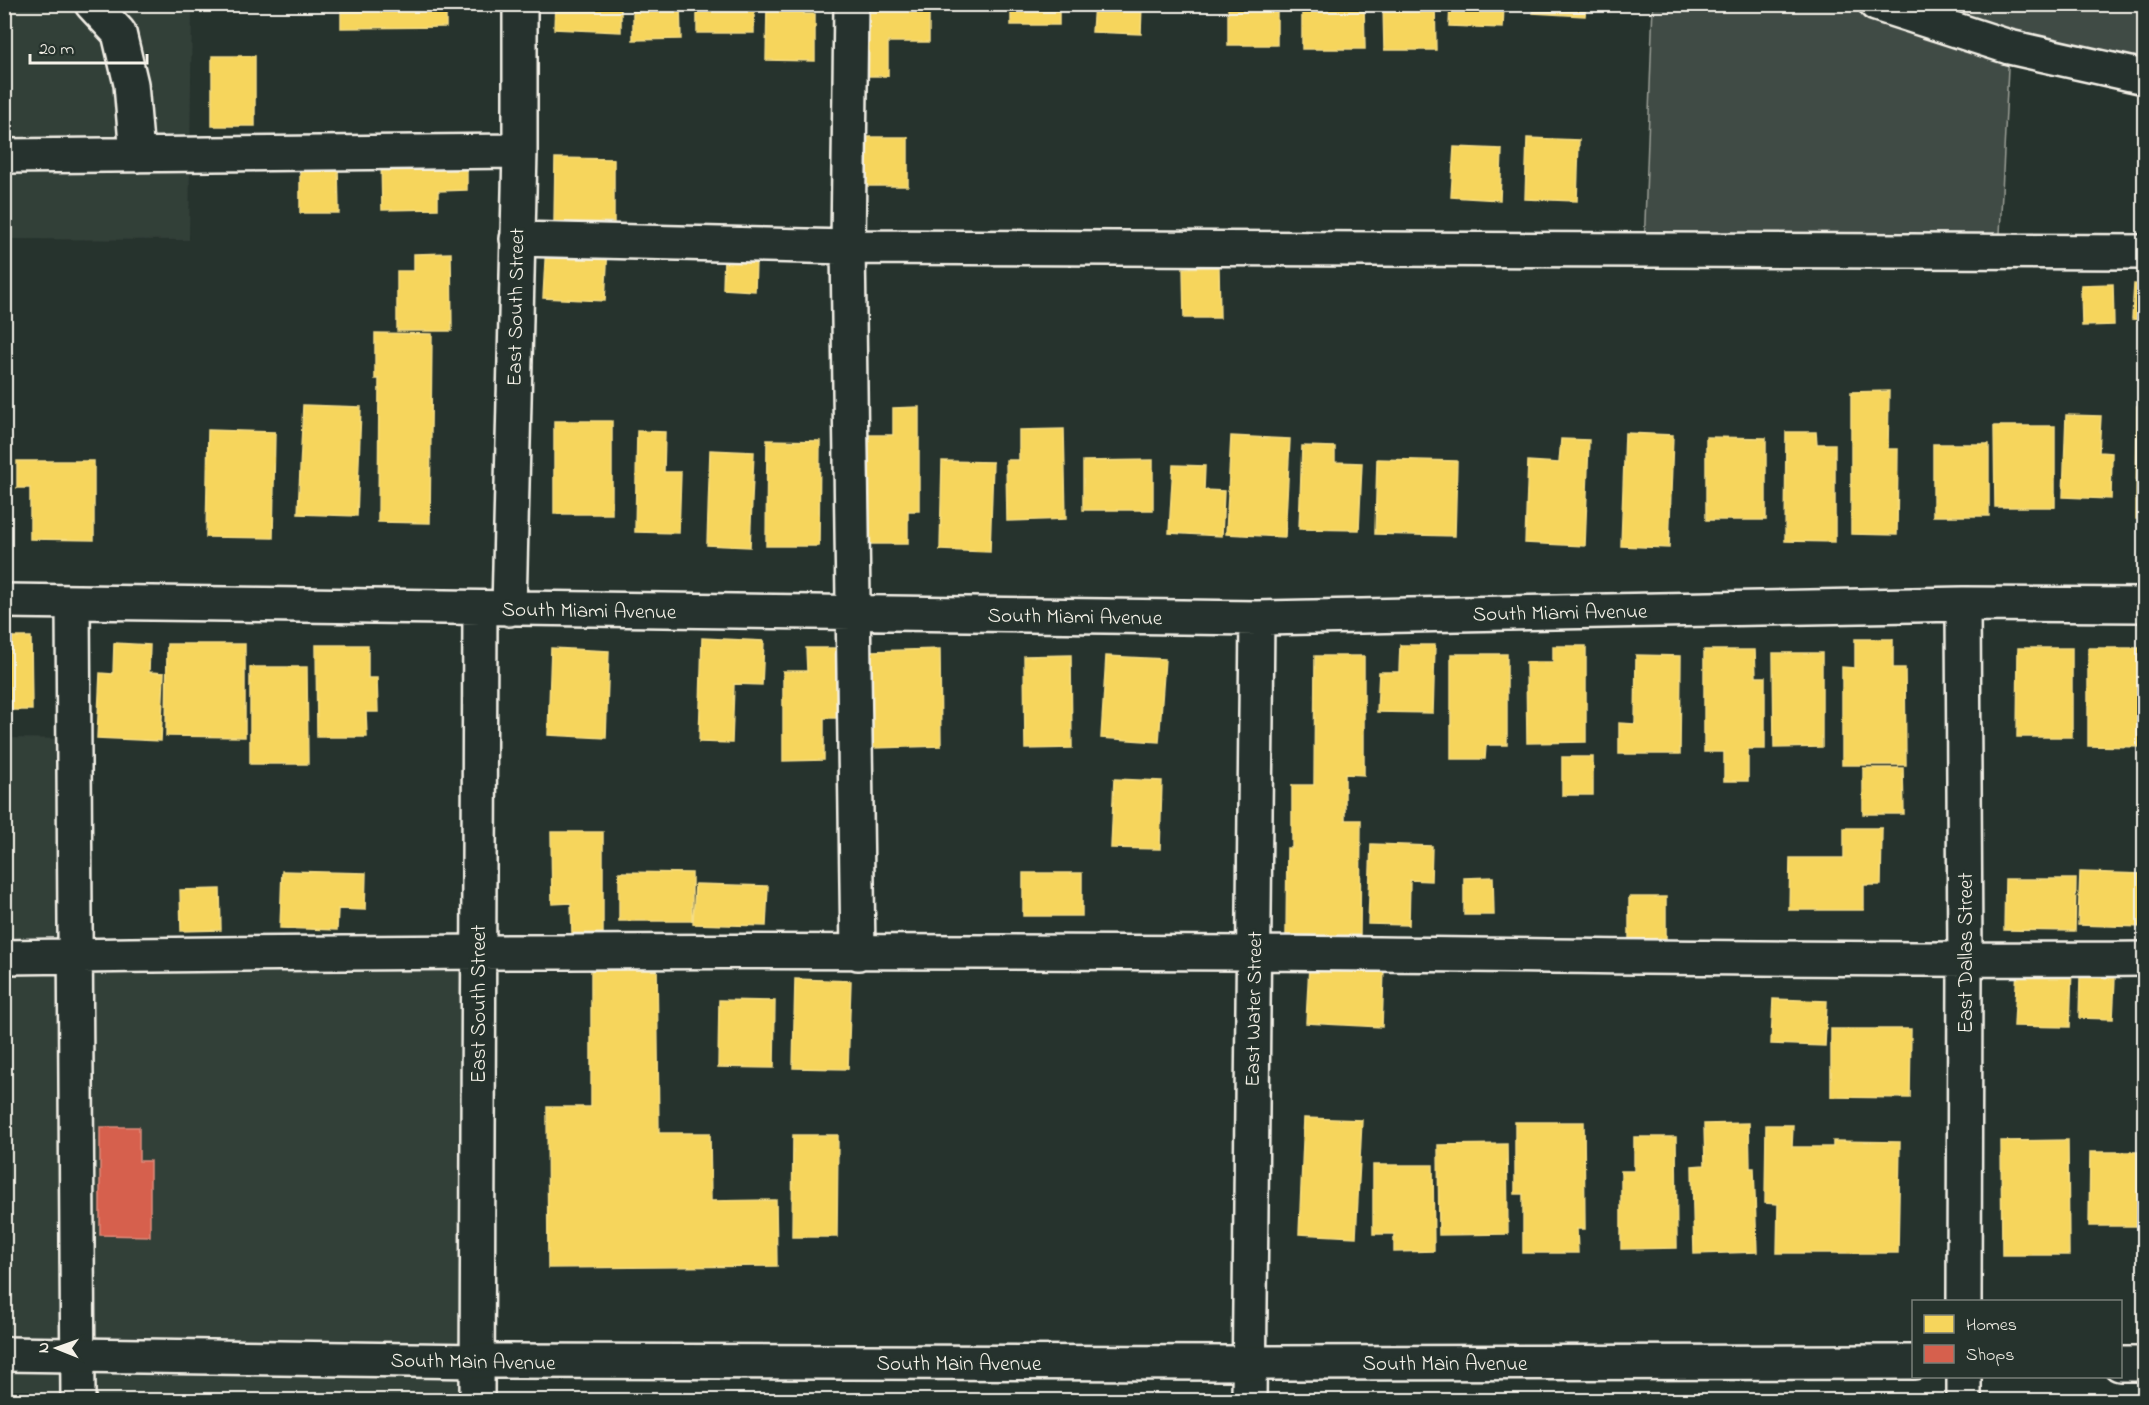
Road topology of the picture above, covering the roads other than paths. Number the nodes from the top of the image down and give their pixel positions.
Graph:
1 (93, 4) edge
2 (520, 4) edge
3 (851, 4) edge
4 (1876, 4) edge
5 (2145, 77) edge
6 (519, 151) junction
7 (137, 155) junction
8 (4, 156) edge
9 (517, 239) junction
10 (848, 247) junction
11 (2145, 252) edge
12 (4, 601) edge
13 (73, 602) junction
14 (1963, 604) junction
15 (2145, 605) edge
16 (494, 608) junction
17 (853, 613) junction
18 (1257, 618) junction
19 (478, 953) junction
20 (858, 953) junction
21 (1253, 953) junction
22 (75, 956) junction
23 (4, 957) edge
24 (2145, 960) edge
25 (1965, 961) junction
26 (1964, 1300) edge
27 (79, 1353) junction
28 (4, 1354) edge
29 (477, 1361) junction
30 (1912, 1362) edge
31 (1249, 1363) junction
32 (2122, 1364) edge
33 (2145, 1364) edge
34 (1964, 1378) edge
35 (78, 1401) edge
36 (477, 1401) edge
37 (1249, 1401) edge
38 (1964, 1401) edge

1 - 7 street
2 - 6 street, East South Street
3 - 10 street
4 - 5 street
6 - 7 street
6 - 9 street, East South Street
7 - 8 street
9 - 10 street
9 - 16 street, East South Street
10 - 11 street
10 - 17 street
12 - 13 street, South Miami Avenue
13 - 16 street, South Miami Avenue
13 - 22 street
14 - 15 street, South Miami Avenue
14 - 18 street, South Miami Avenue
14 - 25 street, East Dallas Street
16 - 17 street, South Miami Avenue
16 - 19 street, East South Street
17 - 18 street, South Miami Avenue
17 - 20 street
18 - 21 street, East Water Street
19 - 20 street
19 - 22 street
19 - 29 street, East South Street
20 - 21 street
21 - 25 street
21 - 31 street, East Water Street
22 - 23 street
22 - 27 street
24 - 25 street
25 - 26 street, East Dallas Street
27 - 28 street, South Main Avenue
27 - 29 street, South Main Avenue
27 - 35 street
29 - 31 street, South Main Avenue
29 - 36 street, East South Street
30 - 31 street, South Main Avenue
31 - 37 street, East Water Street
32 - 33 street
34 - 38 street

